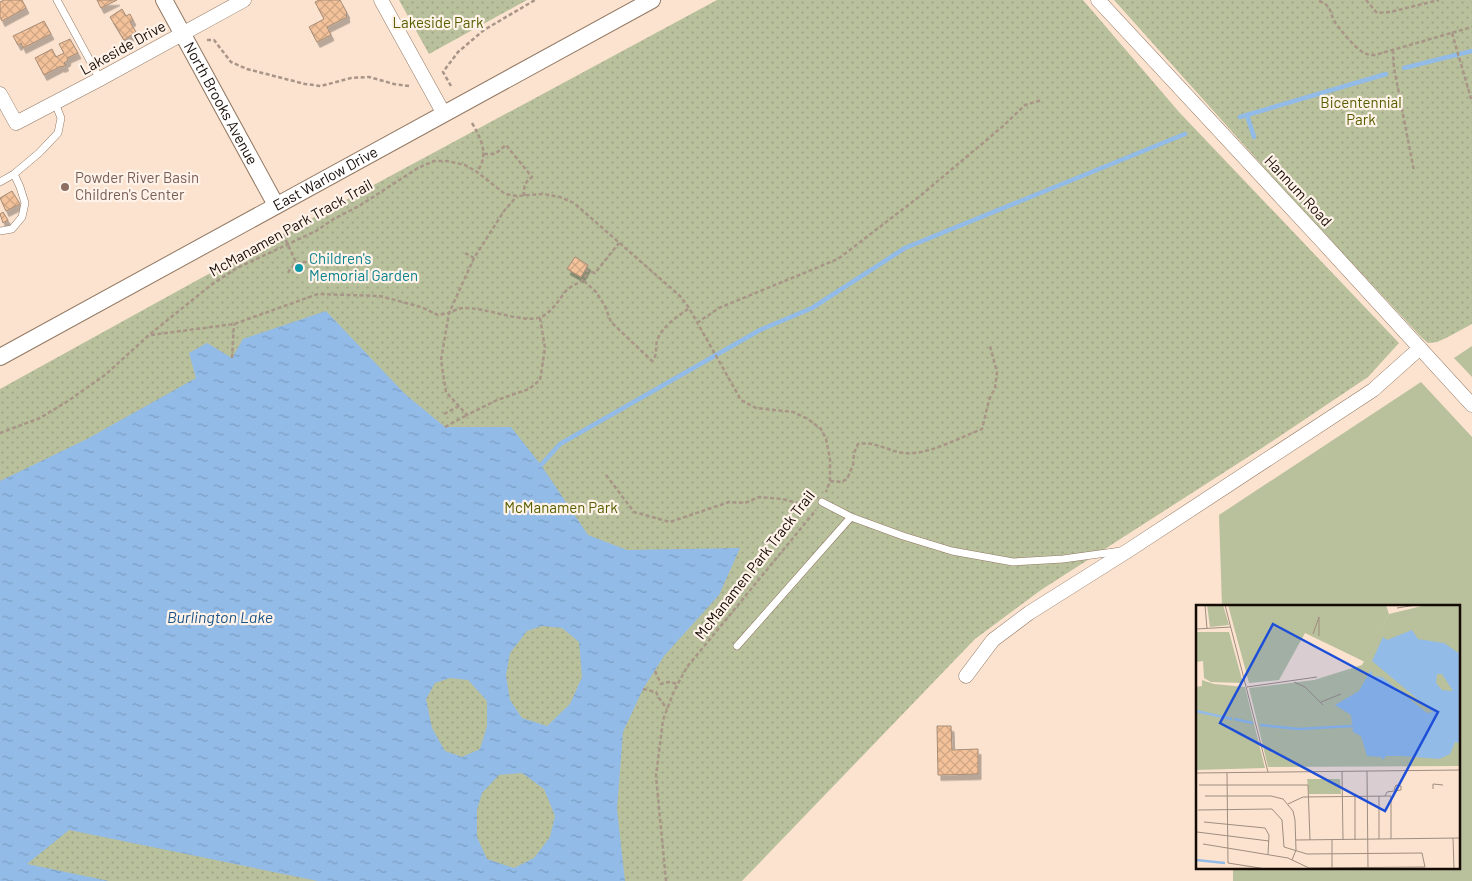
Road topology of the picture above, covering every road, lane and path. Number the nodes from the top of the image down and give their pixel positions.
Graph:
1 (57, 0) edge
2 (164, 0) edge
3 (244, 0) edge
4 (381, 0) edge
5 (535, 0) edge
6 (652, 0) edge
7 (1098, 0) edge
8 (1366, 0) edge
9 (1439, 0) edge
10 (1318, 1) edge
11 (1472, 26) edge
12 (1452, 33) junction
13 (182, 34) junction
14 (207, 40) dead end
15 (1393, 50) junction
16 (100, 79) junction
17 (410, 86) dead end
18 (451, 86) dead end
19 (0, 94) edge
20 (1042, 100) dead end
21 (1472, 102) edge
22 (55, 103) junction
23 (444, 114) junction
24 (472, 124) dead end
25 (484, 154) junction
26 (1414, 171) dead end
27 (477, 172) junction
28 (14, 174) junction
29 (0, 182) edge
30 (517, 196) junction
31 (524, 196) junction
32 (276, 205) junction
33 (0, 232) edge
34 (284, 234) dead end
35 (619, 243) junction
36 (288, 244) junction
37 (465, 253) dead end
38 (474, 258) junction
39 (296, 263) junction
40 (310, 263) dead end
41 (300, 271) dead end
42 (288, 273) dead end
43 (584, 281) junction
44 (688, 308) junction
45 (449, 313) junction
46 (540, 318) junction
47 (697, 323) junction
48 (234, 324) junction
49 (149, 335) junction
50 (990, 346) dead end
51 (1420, 348) junction
52 (0, 357) edge
53 (232, 358) dead end
54 (459, 406) junction
55 (1472, 406) edge
56 (444, 414) dead end
57 (467, 415) junction
58 (446, 427) dead end
59 (0, 433) edge
60 (606, 474) dead end
61 (830, 481) junction
62 (822, 502) junction
63 (850, 517) junction
64 (1129, 550) junction
65 (737, 646) dead end
66 (655, 671) dead end
67 (966, 676) dead end
68 (678, 684) junction
69 (643, 689) dead end
70 (667, 709) junction
71 (666, 881) edge

1 - 16 lane
2 - 13 street, North Brooks Avenue
3 - 13 street, Lakeside Drive
4 - 23 street
5 - 18 path
6 - 23 street, East Warlow Drive
7 - 51 street, Hannum Road
8 - 9 path
10 - 15 path
11 - 12 path
12 - 15 path
12 - 21 path
13 - 16 street, Lakeside Drive
13 - 32 street, North Brooks Avenue
14 - 17 path
15 - 26 path
16 - 22 street, Lakeside Drive
19 - 22 street, Lakeside Drive
20 - 47 path
22 - 28 lane
23 - 32 street, East Warlow Drive
24 - 25 path
25 - 27 path
25 - 31 path
27 - 30 path, McManamen Park Track Trail
27 - 36 path, McManamen Park Track Trail
28 - 29 lane
28 - 33 lane
30 - 31 path, McManamen Park Track Trail
30 - 38 path
31 - 35 path, McManamen Park Track Trail
32 - 52 street, East Warlow Drive
34 - 36 path
35 - 43 path
35 - 44 path, McManamen Park Track Trail
36 - 39 path
36 - 49 path, McManamen Park Track Trail
37 - 38 path
38 - 45 path
39 - 40 path
39 - 41 path
39 - 42 path
43 - 44 path
43 - 46 path
44 - 47 path, McManamen Park Track Trail
45 - 46 path
45 - 48 path
45 - 54 path
46 - 57 path
47 - 61 path, McManamen Park Track Trail
48 - 49 path
48 - 53 path
49 - 59 path, McManamen Park Track Trail
50 - 61 path
51 - 55 street, Hannum Road
51 - 64 street
54 - 56 path
54 - 57 path
57 - 58 path
60 - 62 path
61 - 62 path, McManamen Park Track Trail
62 - 63 lane
62 - 68 path, McManamen Park Track Trail
63 - 64 lane
63 - 65 lane
64 - 67 street
66 - 68 path
68 - 70 path, McManamen Park Track Trail
69 - 70 path
70 - 71 path, McManamen Park Track Trail

